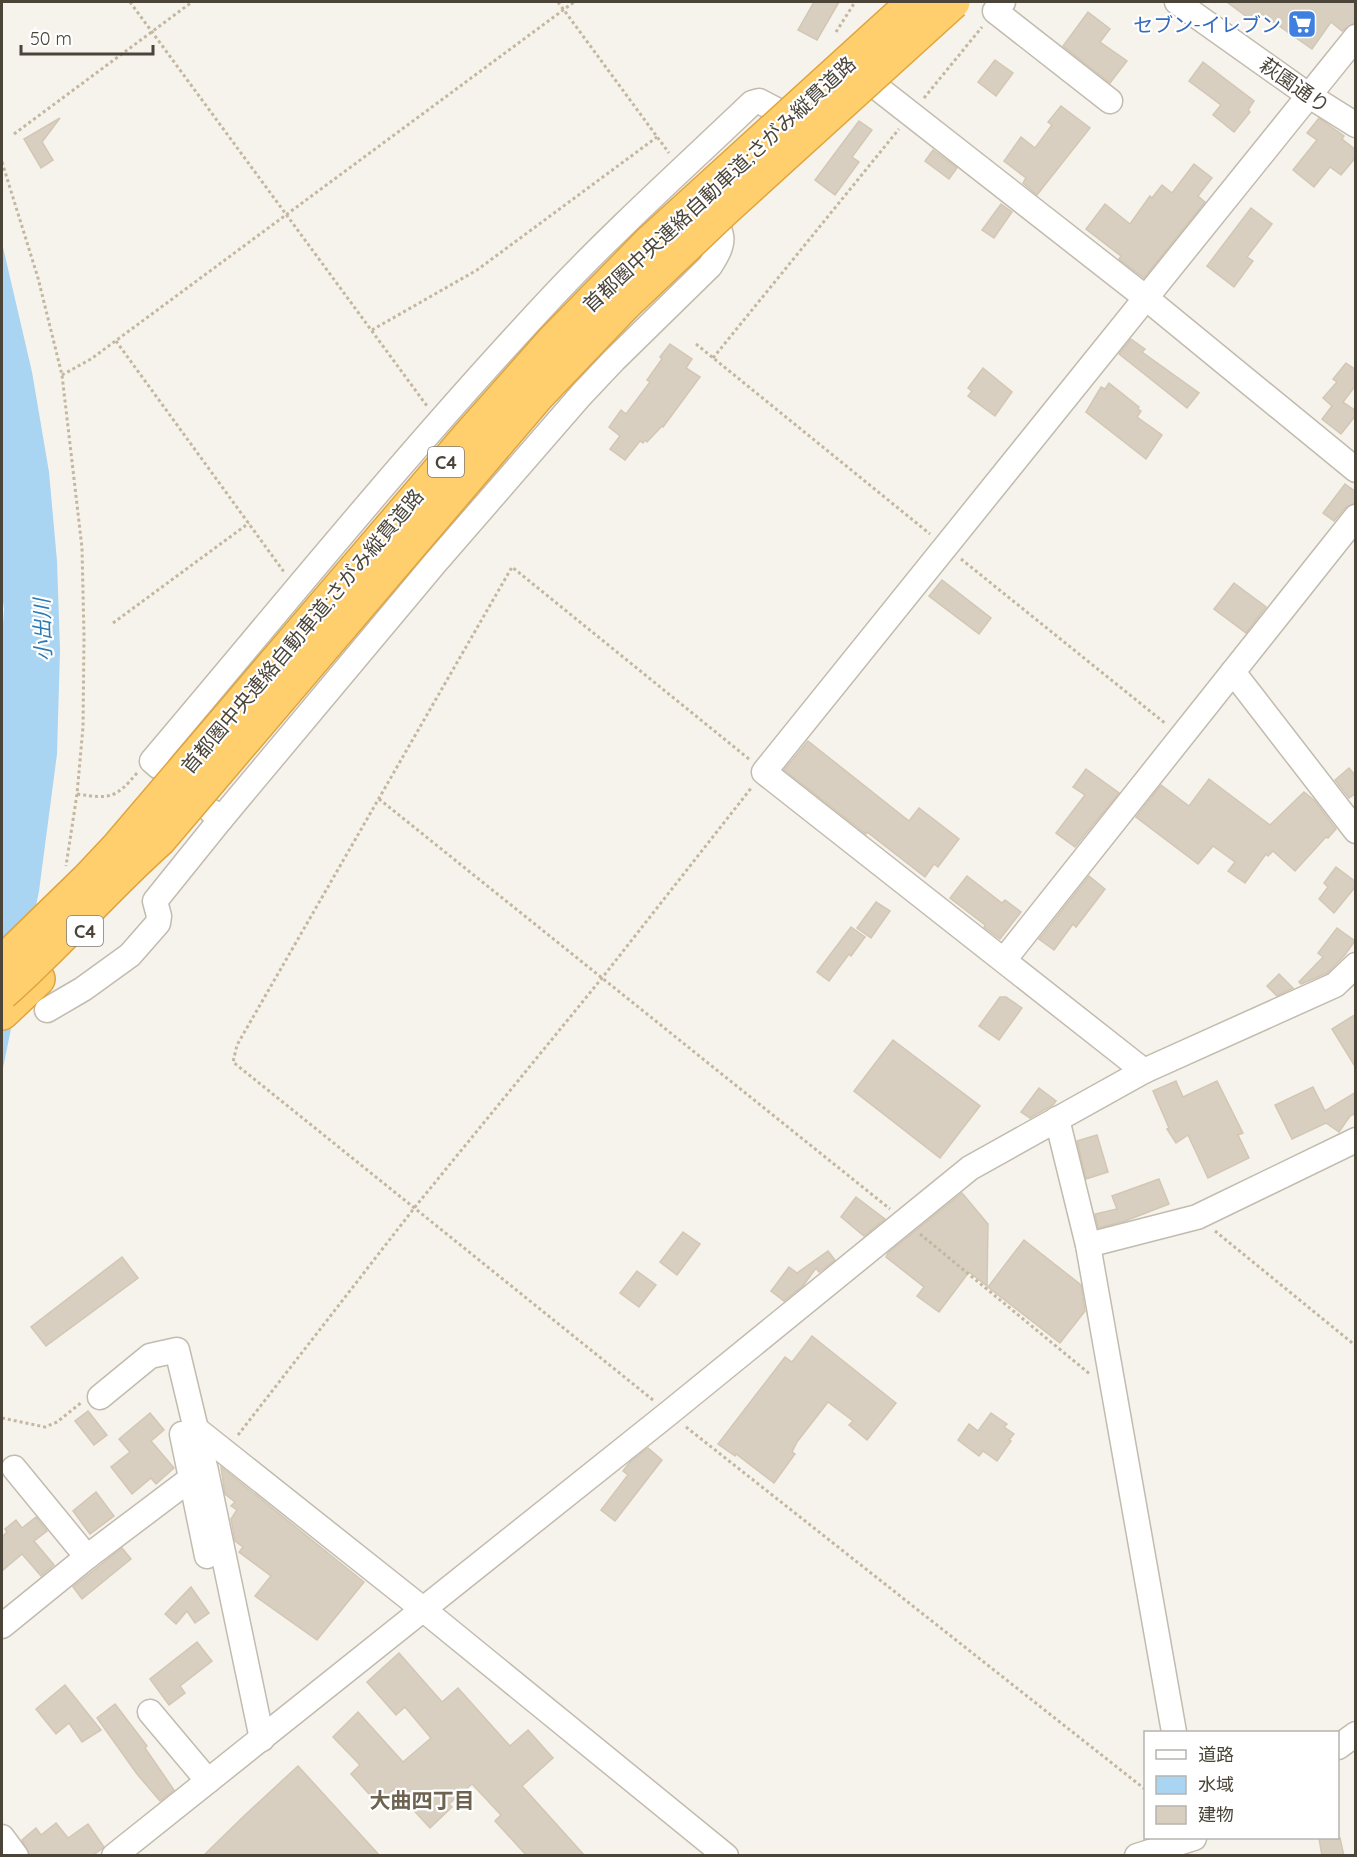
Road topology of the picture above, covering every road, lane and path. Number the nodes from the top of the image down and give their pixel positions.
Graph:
1 (129, 2) edge
2 (192, 2) edge
3 (558, 2) edge
4 (574, 2) edge
5 (855, 2) edge
6 (914, 2) edge
7 (953, 2) edge
8 (1177, 2) edge
9 (999, 6) edge
10 (564, 9) junction
11 (152, 32) junction
12 (836, 32) dead end
13 (1356, 37) edge
14 (861, 75) dead end
15 (1308, 95) junction
16 (1110, 101) dead end
17 (782, 113) dead end
18 (910, 116) junction
19 (1356, 125) edge
20 (14, 134) dead end
21 (657, 137) junction
22 (2, 162) edge
23 (682, 169) junction
24 (286, 213) junction
25 (708, 213) dead end
26 (1146, 298) junction
27 (372, 330) junction
28 (116, 341) junction
29 (713, 358) dead end
30 (62, 375) junction
31 (439, 422) junction
32 (1356, 470) edge
33 (1356, 518) edge
34 (249, 523) junction
35 (297, 590) junction
36 (113, 623) dead end
37 (1233, 672) junction
38 (156, 764) joint
39 (764, 772) junction
40 (77, 794) junction
41 (379, 799) junction
42 (1356, 831) edge
43 (159, 840) junction
44 (65, 869) dead end
45 (1004, 960) junction
46 (2, 962) edge
47 (1356, 965) edge
48 (602, 978) junction
49 (2, 993) edge
50 (47, 1010) dead end
51 (2, 1013) edge
52 (1144, 1071) junction
53 (1057, 1119) junction
54 (1356, 1140) edge
55 (415, 1208) junction
56 (1197, 1217) junction
57 (905, 1221) junction
58 (1088, 1245) junction
59 (1356, 1346) edge
60 (166, 1353) junction
61 (1115, 1395) junction
62 (100, 1397) joint
63 (669, 1413) junction
64 (2, 1418) edge
65 (196, 1429) junction
66 (225, 1452) junction
67 (14, 1468) dead end
68 (199, 1475) junction
69 (87, 1557) junction
70 (424, 1610) junction
71 (2, 1626) edge
72 (150, 1712) dead end
73 (1174, 1731) edge
74 (1356, 1734) edge
75 (255, 1744) junction
76 (1339, 1746) edge
77 (208, 1781) junction
78 (1144, 1788) edge
79 (2, 1837) edge
80 (1192, 1842) edge
81 (16, 1856) edge
82 (114, 1856) edge
83 (726, 1856) edge
84 (1137, 1856) edge

1 - 11 path
2 - 11 path
3 - 10 path
4 - 10 path
5 - 12 path
6 - 46 highway, 首都圏中央連絡自動車道;さがみ縦貫道路 / C4, bridge
7 - 43 highway, 首都圏中央連絡自動車道;さがみ縦貫道路 / C4, bridge
8 - 15 street, 萩園通り
9 - 16 street
9 - 18 path
10 - 21 path
10 - 24 path
11 - 20 path
11 - 24 path
13 - 15 street
14 - 18 street
15 - 19 street, 萩園通り
15 - 26 street
17 - 23 street
18 - 26 street
18 - 29 path
21 - 23 path
21 - 27 path
22 - 30 path
23 - 31 street
24 - 27 path
24 - 28 path
25 - 50 street
26 - 32 street
26 - 39 street
27 - 31 path
28 - 30 path
28 - 34 path
30 - 40 path
31 - 35 street
33 - 37 street
34 - 35 path
34 - 36 path
35 - 38 street
37 - 42 street
37 - 45 street
38 - 40 path
39 - 41 path
39 - 45 street
39 - 48 path
40 - 44 path
41 - 48 path
41 - 55 path
43 - 49 highway, C4, bridge
43 - 51 highway, C4, bridge
45 - 52 street
47 - 52 street
48 - 55 path
48 - 57 path
52 - 53 street
53 - 57 street
53 - 58 street
54 - 56 street
55 - 63 path
55 - 66 path
56 - 58 street
56 - 59 path
57 - 61 path
57 - 63 street
58 - 61 street
60 - 62 street
60 - 65 street
60 - 68 street
61 - 73 street
62 - 64 path
63 - 70 street
63 - 78 path
65 - 66 street
65 - 68 street
66 - 68 street
66 - 70 street
67 - 69 street
68 - 69 street
68 - 75 street
69 - 71 street
70 - 75 street
70 - 83 street
72 - 77 street
74 - 76 street
75 - 77 street
77 - 82 street
79 - 81 street
80 - 84 street

